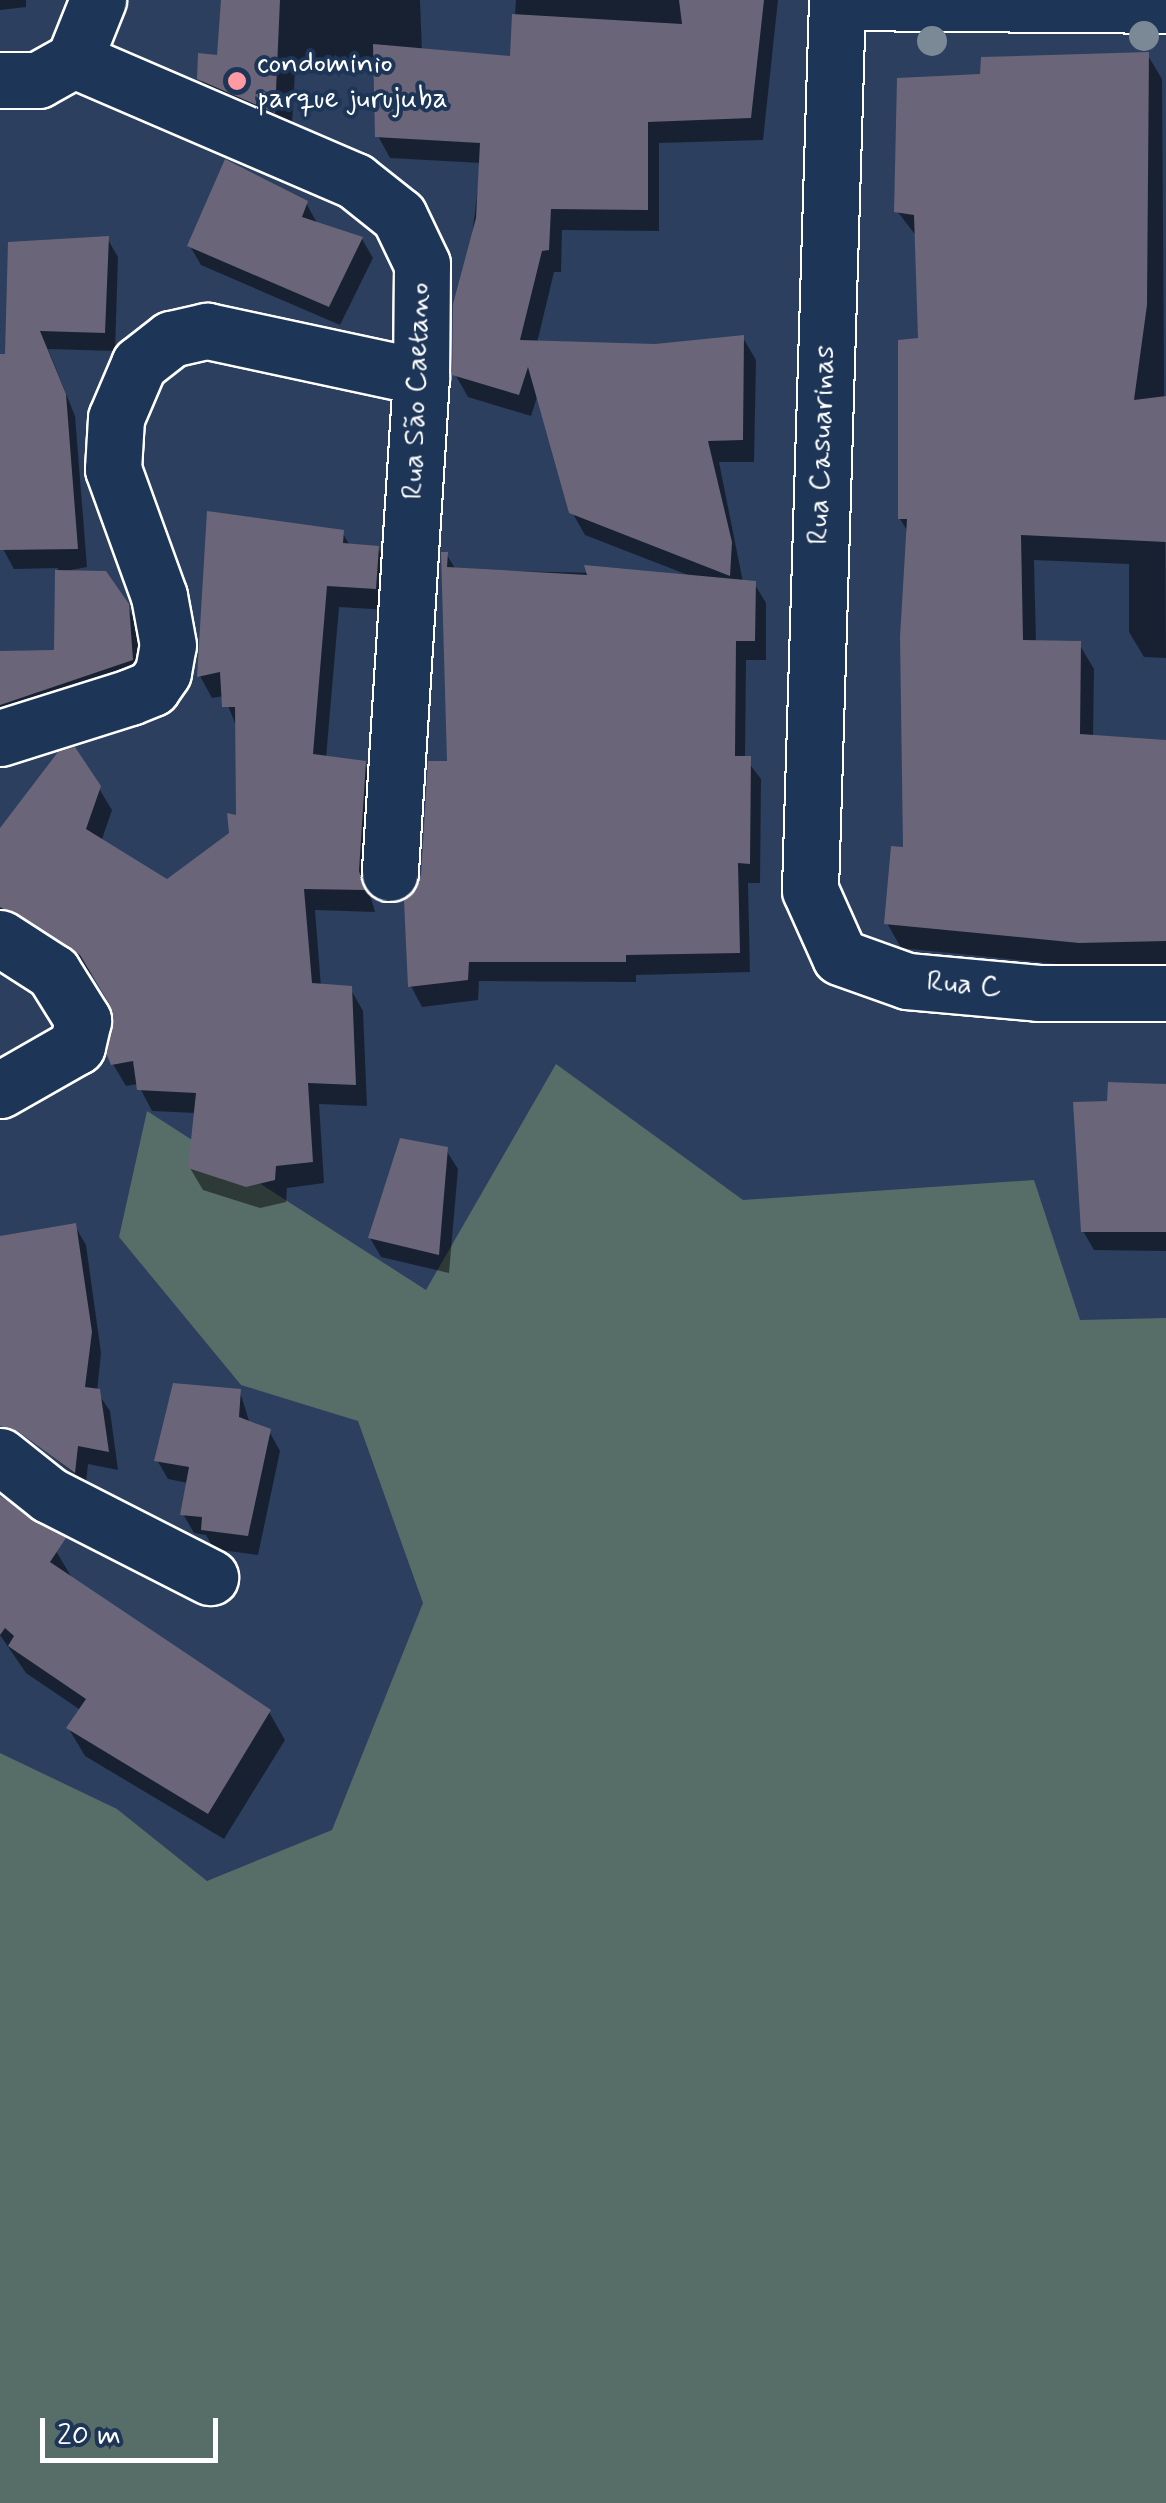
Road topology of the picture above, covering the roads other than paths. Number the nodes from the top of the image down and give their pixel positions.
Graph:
1 (98, 0) edge
2 (837, 1) edge
3 (1166, 4) edge
4 (74, 60) junction
5 (0, 80) edge
6 (422, 378) junction
7 (0, 738) edge
8 (390, 874) dead end
9 (810, 890) joint
10 (0, 938) edge
11 (1166, 993) edge
12 (0, 1090) edge
13 (0, 1456) edge
14 (210, 1577) dead end

1 - 4 street
2 - 3 street
2 - 9 street, Rua Casuarinas
4 - 5 street
4 - 6 street, Rua São Caetano
6 - 7 street
6 - 8 street, Rua São Caetano
9 - 11 street, Rua C
10 - 12 street
13 - 14 street

